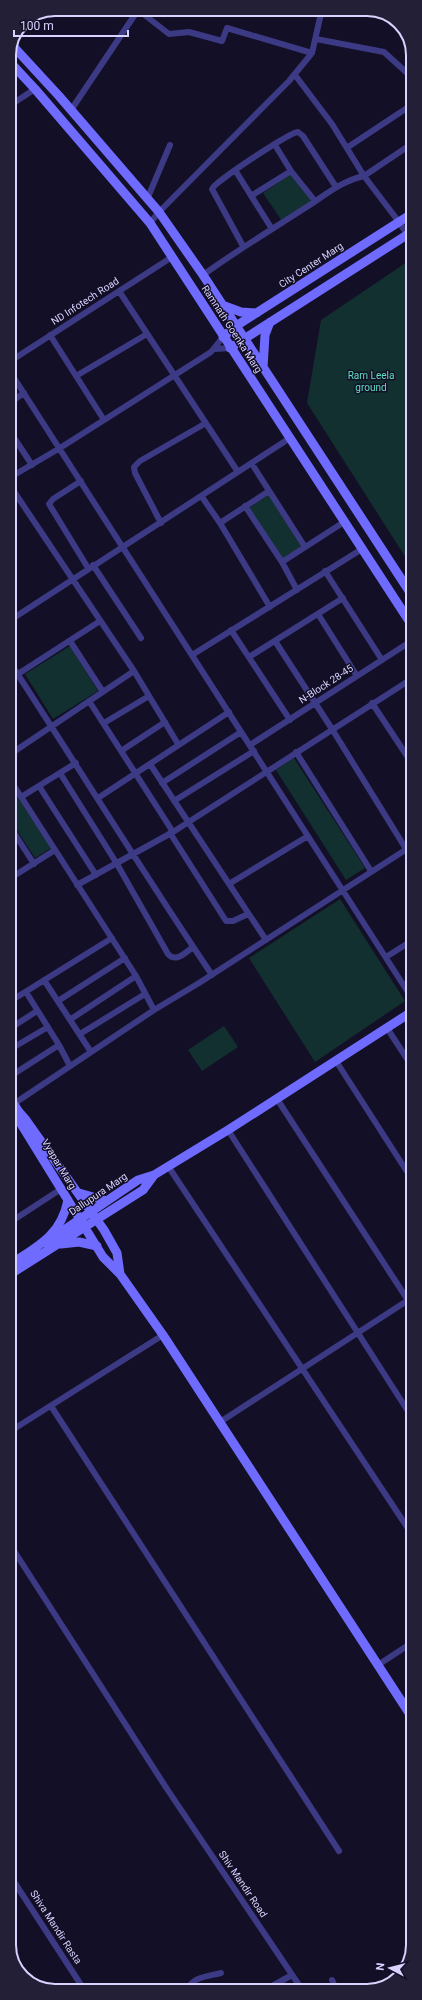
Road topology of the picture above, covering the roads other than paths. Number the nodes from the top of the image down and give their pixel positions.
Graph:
1 (134, 16) edge
2 (146, 16) edge
3 (321, 16) edge
4 (316, 39) junction
5 (17, 50) edge
6 (312, 52) junction
7 (16, 69) edge
8 (406, 72) edge
9 (294, 75) junction
10 (35, 89) junction
11 (16, 101) edge
12 (406, 109) edge
13 (71, 110) junction
14 (170, 145) dead end
15 (275, 145) junction
16 (348, 147) junction
17 (406, 148) edge
18 (235, 170) junction
19 (291, 171) junction
20 (364, 176) junction
21 (336, 187) junction
22 (251, 196) junction
23 (148, 197) junction
24 (315, 201) junction
25 (158, 212) junction
26 (406, 218) edge
27 (399, 222) junction
28 (150, 223) junction
29 (406, 228) edge
30 (272, 229) junction
31 (406, 235) edge
32 (243, 246) junction
33 (172, 257) junction
34 (203, 275) junction
35 (119, 291) junction
36 (222, 305) junction
37 (257, 313) junction
38 (270, 322) junction
39 (236, 326) junction
40 (147, 334) junction
41 (50, 336) junction
42 (223, 337) junction
43 (244, 339) junction
44 (230, 348) junction
45 (215, 349) junction
46 (16, 358) edge
47 (263, 368) junction
48 (76, 376) junction
49 (174, 376) junction
50 (16, 381) edge
51 (24, 393) junction
52 (16, 398) edge
53 (104, 420) junction
54 (206, 424) junction
55 (290, 438) junction
56 (16, 440) edge
57 (60, 448) junction
58 (32, 464) junction
59 (252, 464) junction
60 (238, 472) junction
61 (16, 474) edge
62 (81, 481) junction
63 (269, 491) junction
64 (16, 495) edge
65 (202, 497) junction
66 (245, 506) junction
67 (344, 522) junction
68 (161, 523) junction
69 (220, 523) junction
70 (122, 546) junction
71 (305, 548) junction
72 (362, 549) junction
73 (282, 562) junction
74 (91, 566) junction
75 (325, 572) junction
76 (72, 579) junction
77 (406, 586) edge
78 (297, 590) junction
79 (343, 598) junction
80 (270, 607) junction
81 (318, 614) junction
82 (16, 616) edge
83 (406, 616) edge
84 (100, 621) junction
85 (232, 630) junction
86 (141, 638) dead end
87 (70, 641) junction
88 (275, 641) junction
89 (406, 645) edge
90 (192, 655) junction
91 (249, 657) junction
92 (382, 660) junction
93 (16, 671) edge
94 (134, 671) junction
95 (18, 674) junction
96 (357, 676) junction
97 (406, 682) edge
98 (103, 692) junction
99 (149, 696) junction
100 (89, 701) junction
101 (315, 703) junction
102 (372, 703) junction
103 (229, 712) junction
104 (290, 720) junction
105 (165, 722) junction
106 (104, 723) junction
107 (52, 727) junction
108 (332, 729) junction
109 (241, 732) junction
110 (178, 744) junction
111 (252, 748) junction
112 (16, 750) edge
113 (121, 751) junction
114 (296, 752) junction
115 (406, 754) edge
116 (76, 763) junction
117 (150, 764) junction
118 (266, 771) junction
119 (60, 773) junction
120 (136, 773) junction
121 (162, 783) junction
122 (39, 786) junction
123 (16, 789) edge
124 (21, 797) junction
125 (98, 798) junction
126 (174, 801) junction
127 (188, 822) junction
128 (172, 832) junction
129 (16, 836) edge
130 (308, 836) junction
131 (406, 849) joint
132 (55, 850) junction
133 (131, 854) junction
134 (34, 864) junction
135 (117, 864) junction
136 (371, 871) junction
137 (16, 875) edge
138 (96, 875) junction
139 (229, 884) junction
140 (77, 885) junction
141 (342, 890) junction
142 (248, 914) junction
143 (112, 938) junction
144 (266, 940) junction
145 (406, 944) edge
146 (193, 947) junction
147 (386, 957) junction
148 (124, 958) junction
149 (212, 975) junction
150 (136, 976) junction
151 (44, 980) junction
152 (406, 989) edge
153 (26, 992) junction
154 (145, 994) junction
155 (16, 998) edge
156 (58, 1001) junction
157 (154, 1010) junction
158 (37, 1011) junction
159 (406, 1015) edge
160 (71, 1019) junction
161 (16, 1024) edge
162 (48, 1027) junction
163 (386, 1028) junction
164 (80, 1034) junction
165 (59, 1045) junction
166 (16, 1046) edge
167 (91, 1052) junction
168 (406, 1058) edge
169 (336, 1060) junction
170 (70, 1066) junction
171 (16, 1073) edge
172 (277, 1098) junction
173 (16, 1099) edge
174 (16, 1108) edge
175 (19, 1112) junction
176 (228, 1130) junction
177 (168, 1166) junction
178 (406, 1170) edge
179 (154, 1175) junction
180 (61, 1189) junction
181 (79, 1193) junction
182 (68, 1200) junction
183 (107, 1201) junction
184 (113, 1209) junction
185 (91, 1211) junction
186 (16, 1219) dead end
187 (97, 1219) junction
188 (83, 1222) junction
189 (104, 1230) junction
190 (45, 1243) junction
191 (57, 1245) junction
192 (97, 1246) junction
193 (16, 1261) edge
194 (16, 1271) edge
195 (120, 1274) junction
196 (406, 1293) edge
197 (406, 1302) edge
198 (358, 1333) junction
199 (164, 1335) junction
200 (303, 1369) junction
201 (51, 1406) junction
202 (406, 1408) edge
203 (220, 1422) junction
204 (16, 1428) edge
205 (406, 1525) edge
206 (16, 1554) edge
207 (406, 1647) edge
208 (378, 1665) junction
209 (406, 1708) edge
210 (339, 1851) dead end
211 (16, 1885) edge
212 (221, 1972) dead end
213 (292, 1974) junction
214 (332, 1980) dead end
215 (80, 1984) edge
216 (190, 1984) edge
217 (275, 1984) edge
218 (298, 1984) edge
219 (334, 1984) edge

1 - 13 street
2 - 6 street
3 - 4 street
4 - 6 street
4 - 8 street
5 - 13 street, Ramnath Goenka Marg
6 - 9 street
7 - 10 street, Ramnath Goenka Marg
9 - 16 street
9 - 25 street
10 - 11 street
10 - 28 street, Ramnath Goenka Marg
12 - 16 street
13 - 23 street, Ramnath Goenka Marg
14 - 23 street
15 - 18 street
15 - 19 street
15 - 21 street
16 - 20 street
17 - 20 street
18 - 22 street
18 - 32 street
19 - 22 street
19 - 24 street
20 - 21 street
20 - 27 street
21 - 24 street
22 - 30 street
23 - 25 street, Ramnath Goenka Marg
24 - 30 street
25 - 28 street
25 - 34 street, Ramnath Goenka Marg
26 - 27 street, City Center Marg
27 - 29 street
27 - 37 street, City Center Marg
28 - 33 street, Ramnath Goenka Marg
30 - 32 street
31 - 38 street
32 - 34 street
33 - 35 street, ND Infotech Road
33 - 42 street, Ramnath Goenka Marg
34 - 36 street, Ramnath Goenka Marg
35 - 40 street
35 - 41 street, ND Infotech Road
36 - 37 street
36 - 39 street, Ramnath Goenka Marg
37 - 39 street, City Center Marg
38 - 43 street
38 - 47 street
39 - 42 street, City Center Marg
39 - 43 street, Ramnath Goenka Marg
40 - 48 street
40 - 49 street
41 - 46 street, ND Infotech Road
41 - 48 street
42 - 44 street, Ramnath Goenka Marg
42 - 45 street
43 - 44 street
43 - 47 street, Ramnath Goenka Marg
44 - 45 street
44 - 55 street, Ramnath Goenka Marg
45 - 49 street
47 - 77 street, Ramnath Goenka Marg
48 - 53 street
49 - 53 street
49 - 54 street
50 - 51 street
51 - 52 street
51 - 57 street
53 - 57 street
54 - 60 street
54 - 68 street
55 - 59 street
55 - 67 street, Ramnath Goenka Marg
56 - 58 street
57 - 58 street
57 - 62 street
58 - 61 street
59 - 60 street
59 - 63 street
60 - 65 street
62 - 70 street
62 - 74 street
63 - 66 street
63 - 71 street
64 - 76 street
65 - 68 street
65 - 69 street
66 - 69 street
66 - 73 street
67 - 71 street
67 - 72 street, Ramnath Goenka Marg
68 - 70 street
69 - 80 street
70 - 74 street
70 - 90 street
71 - 73 street
72 - 75 street
72 - 83 street, Ramnath Goenka Marg
73 - 78 street
74 - 76 street
74 - 86 street
75 - 78 street
75 - 79 street
76 - 82 street
76 - 84 street
78 - 80 street
79 - 81 street
79 - 92 street
80 - 85 street
81 - 88 street
81 - 96 street
84 - 87 street
84 - 94 street
85 - 90 street
85 - 91 street
87 - 95 street
87 - 98 street
88 - 91 street
88 - 101 street
89 - 92 street, N-Block 28-45
90 - 103 street
91 - 104 street
92 - 96 street, N-Block 28-45
93 - 95 street
94 - 98 street
94 - 99 street
95 - 107 street
96 - 101 street, N-Block 28-45
97 - 102 street
98 - 100 street
99 - 105 street
99 - 106 street
100 - 106 street
100 - 107 street
101 - 104 street, N-Block 28-45
101 - 108 street
102 - 108 street
102 - 115 street
103 - 109 street
103 - 110 street
104 - 111 street, N-Block 28-45
105 - 110 street
105 - 113 street
106 - 113 street
107 - 112 street
107 - 116 street
108 - 114 street
108 - 131 street
109 - 111 street
109 - 121 street
110 - 117 street
111 - 118 street
111 - 126 street, N-Block 28-45
113 - 120 street
114 - 118 street
114 - 136 street
116 - 119 street
116 - 125 street
117 - 120 street
117 - 121 street
118 - 127 street
118 - 130 street
119 - 122 street
119 - 135 street
120 - 125 street
120 - 128 street
121 - 126 street
122 - 124 street
122 - 138 street
123 - 124 street
124 - 132 street
125 - 133 street
126 - 127 street
127 - 128 street
127 - 139 street
128 - 133 street
128 - 142 street
129 - 134 street
130 - 139 street
130 - 141 street
131 - 136 street
132 - 134 street
132 - 140 street
133 - 135 street
133 - 146 street
134 - 137 street
135 - 138 street
135 - 146 street
136 - 141 street
138 - 140 street
139 - 142 street
140 - 143 street
141 - 144 street
141 - 147 street
142 - 144 street
143 - 148 street
143 - 151 street
144 - 149 street
145 - 147 street
146 - 149 street
147 - 152 street
148 - 150 street
148 - 156 street
149 - 157 street
150 - 154 street
150 - 160 street
151 - 153 street
151 - 156 street
153 - 155 street
153 - 158 street
154 - 157 street
154 - 164 street
156 - 160 street
157 - 167 street
158 - 161 street
158 - 162 street
159 - 163 street
160 - 164 street
162 - 165 street
162 - 166 street
163 - 168 street
163 - 169 street
164 - 167 street
165 - 170 street
165 - 171 street
167 - 170 street
169 - 172 street
169 - 178 street
170 - 173 street
172 - 176 street
172 - 196 street
174 - 175 street, Vyapar Marg
175 - 180 street, Vyapar Marg
175 - 181 street, Vyapar Marg
176 - 177 street
176 - 198 street
177 - 179 street
177 - 200 street
179 - 183 street, Dallupura Marg
179 - 184 street, Dallupura Marg
180 - 182 street, Vyapar Marg
180 - 186 street
181 - 183 street
181 - 185 street, Vyapar Marg
182 - 188 street, Vyapar Marg
182 - 190 street
183 - 185 street, Dallupura Marg
184 - 187 street, Dallupura Marg
184 - 189 street
185 - 187 street, Vyapar Marg
185 - 188 street, Dallupura Marg
187 - 188 street, Dallupura Marg
187 - 189 street, Vyapar Marg
188 - 190 street, Dallupura Marg
188 - 191 street
188 - 192 street, Vyapar Marg
189 - 195 street, Vyapar Marg
190 - 193 street, Dallupura Marg
191 - 192 street
191 - 194 street
192 - 195 street, Vyapar Marg
195 - 199 street, Vyapar Marg
197 - 198 street
198 - 200 street
198 - 202 street
199 - 201 street
199 - 203 street, Vyapar Marg
200 - 203 street
200 - 205 street
201 - 204 street
201 - 210 street
203 - 208 street, Vyapar Marg
206 - 213 street, Shiv Mandir Road
207 - 208 street
208 - 209 street, Vyapar Marg
211 - 215 street, Shiva Mandir Rasta
212 - 216 street
213 - 217 street
213 - 218 street, Shiv Mandir Road
214 - 219 street

